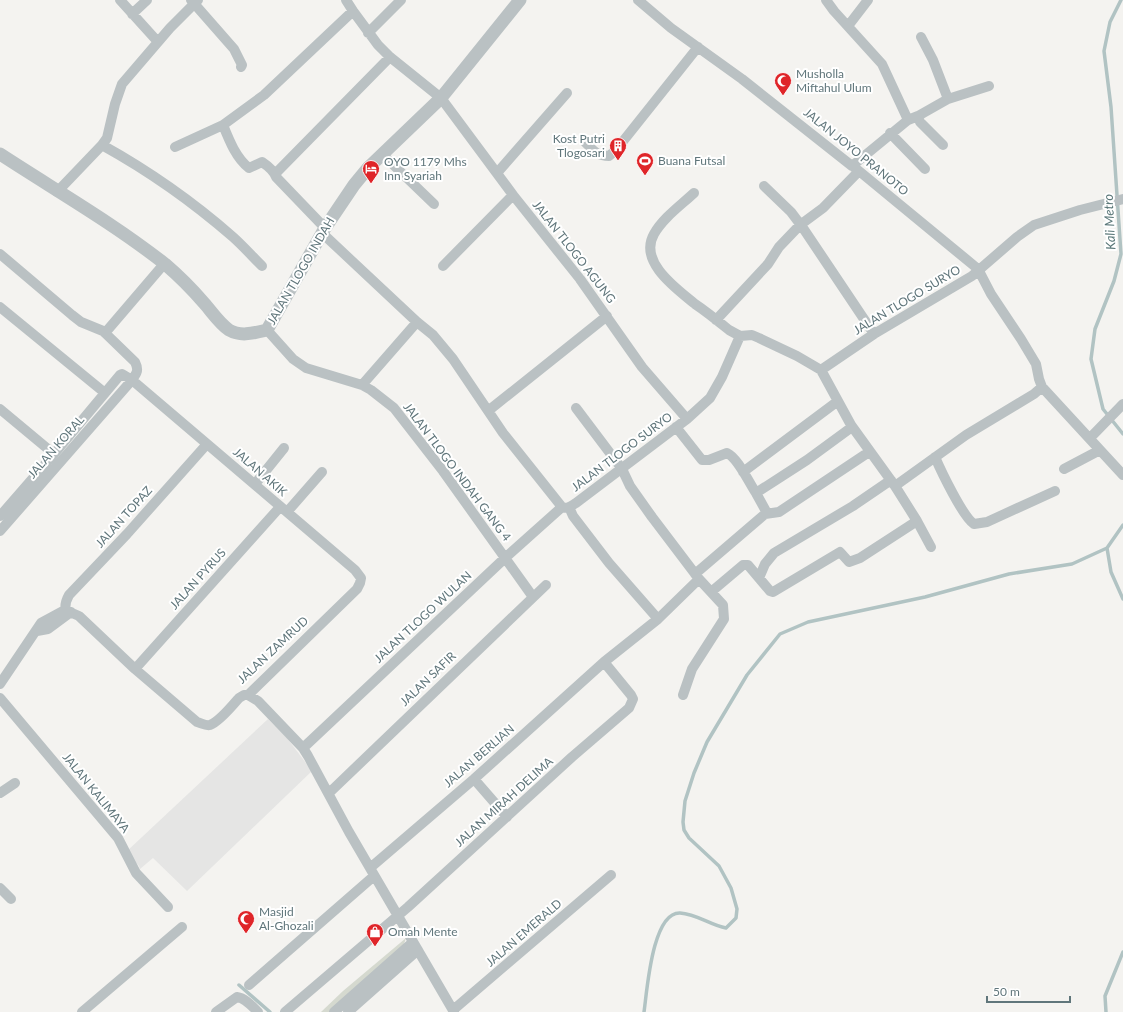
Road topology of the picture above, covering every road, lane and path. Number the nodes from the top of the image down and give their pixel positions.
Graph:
1 (120, 0) edge
2 (147, 0) edge
3 (346, 0) edge
4 (401, 0) edge
5 (520, 0) edge
6 (638, 0) edge
7 (826, 0) edge
8 (868, 0) edge
9 (194, 1) edge
10 (353, 11) junction
11 (132, 14) junction
12 (848, 26) junction
13 (368, 33) junction
14 (921, 37) dead end
15 (158, 42) junction
16 (698, 47) junction
17 (390, 57) junction
18 (241, 67) dead end
19 (989, 86) dead end
20 (567, 92) dead end
21 (441, 98) junction
22 (948, 99) junction
23 (913, 118) junction
24 (223, 125) junction
25 (890, 134) junction
26 (585, 142) dead end
27 (943, 145) dead end
28 (102, 146) junction
29 (175, 147) dead end
30 (0, 154) edge
31 (382, 154) junction
32 (855, 168) junction
33 (924, 168) dead end
34 (276, 173) junction
35 (497, 173) junction
36 (764, 186) dead end
37 (57, 192) junction
38 (694, 193) dead end
39 (513, 195) junction
40 (1123, 199) edge
41 (434, 204) dead end
42 (800, 225) junction
43 (324, 230) junction
44 (0, 254) edge
45 (164, 264) junction
46 (262, 266) dead end
47 (443, 266) dead end
48 (978, 269) junction
49 (0, 307) edge
50 (607, 316) junction
51 (716, 320) junction
52 (417, 322) junction
53 (267, 330) junction
54 (105, 333) junction
55 (874, 334) junction
56 (740, 336) junction
57 (821, 370) junction
58 (132, 380) junction
59 (362, 385) junction
60 (1042, 387) junction
61 (105, 394) junction
62 (838, 401) junction
63 (1122, 405) edge
64 (576, 408) dead end
65 (0, 409) edge
66 (488, 411) junction
67 (687, 419) junction
68 (852, 427) junction
69 (676, 428) junction
70 (1090, 438) junction
71 (207, 444) junction
72 (284, 448) dead end
73 (1100, 450) junction
74 (869, 452) junction
75 (54, 454) junction
76 (935, 457) junction
77 (622, 469) junction
78 (1064, 469) dead end
79 (322, 472) dead end
80 (743, 472) junction
81 (1120, 472) edge
82 (893, 483) junction
83 (255, 484) junction
84 (1055, 491) dead end
85 (756, 493) junction
86 (566, 507) junction
87 (283, 510) junction
88 (767, 513) junction
89 (0, 516) edge
90 (918, 521) junction
91 (0, 531) edge
92 (931, 547) dead end
93 (505, 558) junction
94 (697, 576) junction
95 (759, 578) junction
96 (546, 585) dead end
97 (357, 588) joint
98 (711, 592) junction
99 (533, 597) junction
100 (67, 612) junction
101 (658, 619) junction
102 (604, 662) junction
103 (135, 669) junction
104 (1, 682) edge
105 (248, 695) junction
106 (683, 695) dead end
107 (0, 698) edge
108 (303, 748) junction
109 (474, 779) junction
110 (15, 783) dead end
111 (0, 793) edge
112 (329, 793) junction
113 (507, 817) junction
114 (372, 872) junction
115 (611, 875) dead end
116 (0, 888) edge
117 (11, 899) dead end
118 (168, 907) dead end
119 (398, 916) junction
120 (182, 927) dead end
121 (416, 946) junction
122 (249, 985) dead end
123 (454, 1011) edge
124 (82, 1012) edge
125 (216, 1012) edge
126 (258, 1012) edge
127 (284, 1012) edge
128 (334, 1012) edge
129 (348, 1012) edge

1 - 11 street
2 - 11 street
3 - 10 street, JALAN TLOGO AGUNG
4 - 13 street
5 - 21 street, JALAN TLOGO INDAH
6 - 16 street, JALAN JOYO PRANOTO
7 - 12 street
8 - 12 street
9 - 15 street
9 - 18 street
10 - 13 street, JALAN TLOGO AGUNG
10 - 24 street
11 - 15 street
12 - 23 street
13 - 17 street, JALAN TLOGO AGUNG
14 - 22 street
15 - 28 street
16 - 26 street
16 - 32 street, JALAN JOYO PRANOTO
17 - 21 street, JALAN TLOGO AGUNG
17 - 34 street
19 - 22 street
20 - 35 street
21 - 31 street, JALAN TLOGO INDAH
21 - 35 street, JALAN TLOGO AGUNG
22 - 23 street
23 - 25 street
23 - 27 street
24 - 29 street
24 - 34 street
25 - 32 street
25 - 33 street
28 - 37 street
28 - 46 street
30 - 37 street, JALAN TLOGO INDAH
31 - 41 street
31 - 43 street, JALAN TLOGO INDAH
32 - 42 street
32 - 48 street, JALAN JOYO PRANOTO
34 - 43 street
35 - 39 street, JALAN TLOGO AGUNG
36 - 42 street
37 - 45 street, JALAN TLOGO INDAH
38 - 51 street
39 - 47 street
39 - 50 street, JALAN TLOGO AGUNG
40 - 48 street, JALAN TLOGO SURYO
42 - 51 street
42 - 55 street
43 - 52 street
43 - 53 street, JALAN TLOGO INDAH
44 - 54 street
45 - 53 street, JALAN TLOGO INDAH
45 - 54 street
48 - 55 street, JALAN TLOGO SURYO
48 - 60 street
49 - 61 street
50 - 66 street
50 - 67 street, JALAN TLOGO AGUNG
51 - 56 street
52 - 59 street
52 - 66 street
53 - 59 street, JALAN TLOGO INDAH GANG 4
54 - 58 street
55 - 57 street, JALAN TLOGO SURYO
56 - 57 street
56 - 67 street, JALAN TLOGO SURYO
57 - 62 street
58 - 61 street
58 - 71 street, JALAN AKIK
58 - 91 street, JALAN KORAL
59 - 93 street, JALAN TLOGO INDAH GANG 4
60 - 70 street
60 - 76 street
61 - 75 street
62 - 68 street
62 - 80 street
63 - 70 street
64 - 77 street
65 - 75 street
66 - 86 street
67 - 69 street, JALAN TLOGO SURYO
68 - 74 street
68 - 85 street
69 - 77 street, JALAN TLOGO SURYO
69 - 80 street
70 - 73 street
71 - 83 street, JALAN AKIK
71 - 100 street, JALAN TOPAZ
72 - 83 street
73 - 78 street
73 - 81 street
74 - 82 street
74 - 88 street
75 - 89 street
76 - 82 street
76 - 84 street
77 - 86 street, JALAN TLOGO SURYO
77 - 94 street
79 - 87 street, JALAN PYRUS
80 - 85 street
82 - 90 street
82 - 95 street
83 - 87 street, JALAN AKIK
85 - 88 street
86 - 93 street, JALAN TLOGO WULAN
86 - 101 street
87 - 97 street, JALAN AKIK
87 - 103 street, JALAN PYRUS
88 - 94 street, JALAN BERLIAN
90 - 92 street
90 - 95 street
93 - 99 street, JALAN TLOGO INDAH GANG 4
93 - 108 street, JALAN TLOGO WULAN
94 - 98 street
94 - 101 street, JALAN BERLIAN
95 - 98 street
96 - 99 street, JALAN SAFIR
97 - 105 street, JALAN ZAMRUD
98 - 106 street
99 - 112 street, JALAN SAFIR
100 - 103 street
100 - 104 street
101 - 102 street, JALAN BERLIAN
102 - 109 street, JALAN BERLIAN
102 - 113 street, JALAN MIRAH DELIMA
103 - 105 street, JALAN ZAMRUD
105 - 108 street
107 - 118 street, JALAN KALIMAYA
108 - 112 street
109 - 113 street
109 - 114 street, JALAN BERLIAN
110 - 111 street
112 - 114 street
113 - 119 street, JALAN MIRAH DELIMA
114 - 119 street
114 - 122 street, JALAN BERLIAN
115 - 123 street, JALAN EMERALD
116 - 117 street
119 - 121 street
119 - 127 street, JALAN MIRAH DELIMA
120 - 124 street
121 - 123 street
121 - 128 street
121 - 129 street
125 - 126 street

